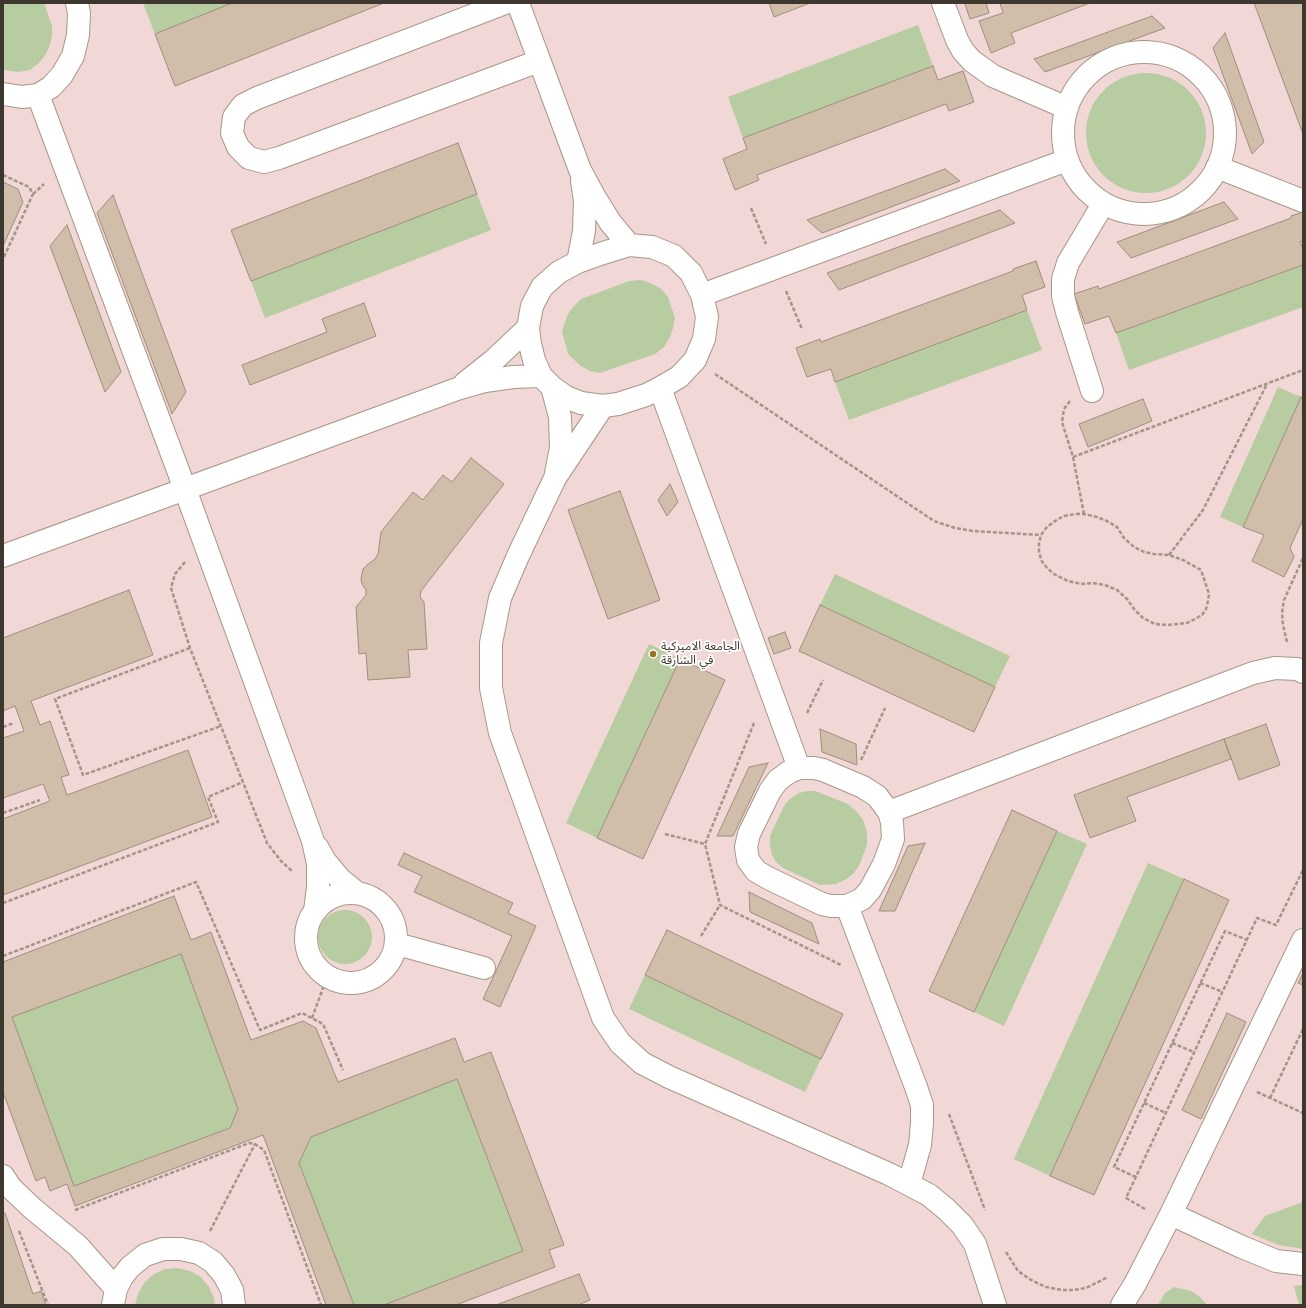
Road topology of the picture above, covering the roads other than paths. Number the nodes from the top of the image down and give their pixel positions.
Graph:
1 (77, 3) edge
2 (943, 3) edge
3 (520, 4) edge
4 (539, 61) junction
5 (3, 94) edge
6 (38, 95) junction
7 (1067, 108) junction
8 (1067, 160) junction
9 (1218, 167) junction
10 (580, 170) junction
11 (1303, 200) edge
12 (1103, 204) junction
13 (629, 245) junction
14 (578, 262) junction
15 (702, 294) junction
16 (528, 328) junction
17 (547, 381) junction
18 (660, 388) junction
19 (457, 389) junction
20 (1092, 391) road end
21 (603, 406) junction
22 (555, 478) junction
23 (185, 489) junction
24 (3, 556) edge
25 (1301, 666) edge
26 (799, 768) junction
27 (889, 812) junction
28 (313, 841) junction
29 (357, 894) junction
30 (847, 906) junction
31 (315, 911) junction
32 (1303, 940) edge
33 (397, 944) junction
34 (484, 968) dead end
35 (3, 1176) edge
36 (909, 1184) junction
37 (1171, 1214) junction
38 (78, 1246) junction
39 (1303, 1264) edge
40 (130, 1267) junction
41 (115, 1297) edge
42 (234, 1305) edge
43 (995, 1305) edge
44 (1122, 1305) edge

1 - 6 street
2 - 7 street
3 - 4 street
3 - 4 street
4 - 10 street
5 - 6 street
6 - 23 street
7 - 8 street
7 - 9 street
8 - 12 street
8 - 15 street
9 - 11 street
9 - 12 street
10 - 13 street
10 - 14 street
12 - 20 street
13 - 14 street
13 - 15 street
14 - 16 street
15 - 18 street
16 - 17 street
16 - 19 street
17 - 19 street
17 - 21 street
17 - 22 street
18 - 21 street
18 - 26 street
19 - 23 street
21 - 22 street
22 - 36 street
23 - 24 street
23 - 28 street
25 - 27 street
26 - 27 street
26 - 30 street
27 - 30 street
28 - 29 street
28 - 31 street
29 - 31 street
29 - 33 street
30 - 36 street
31 - 33 street
32 - 37 street
33 - 34 street
35 - 38 street
36 - 43 street
37 - 39 street
37 - 44 street
38 - 40 street
38 - 41 street
40 - 41 street
40 - 42 street

